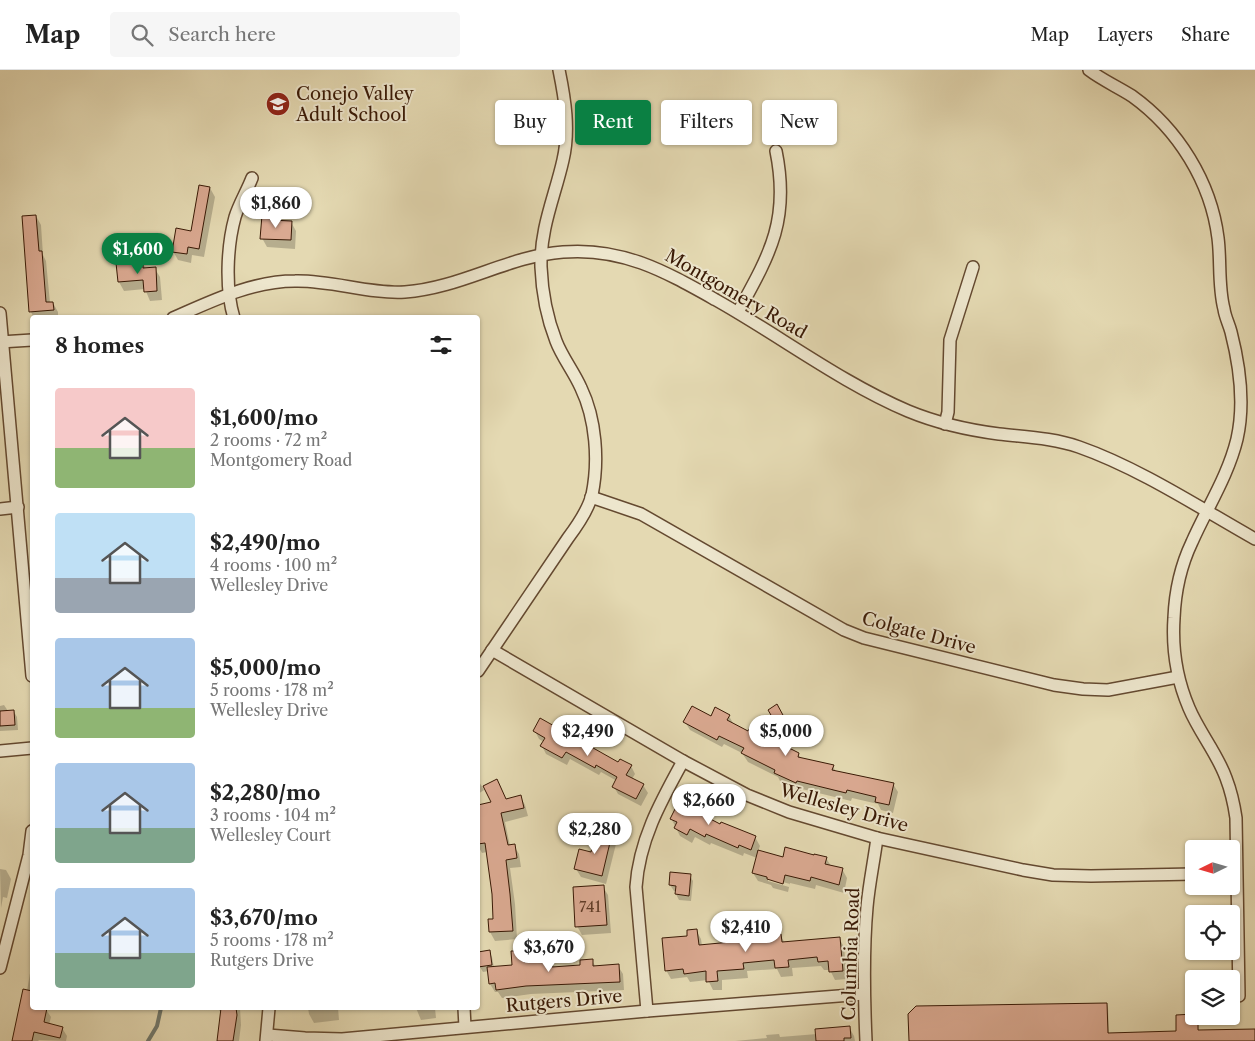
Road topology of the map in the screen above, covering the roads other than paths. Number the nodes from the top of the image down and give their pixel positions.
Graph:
1 (559, 70) edge
2 (1089, 70) edge
3 (776, 151) dead end
4 (252, 178) dead end
5 (541, 255) junction
6 (973, 267) dead end
7 (228, 295) junction
8 (738, 312) junction
9 (0, 313) edge
10 (180, 315) edge
11 (233, 315) edge
12 (30, 340) edge
13 (1, 342) edge
14 (944, 424) junction
15 (591, 496) junction
16 (18, 507) junction
17 (0, 509) edge
18 (1207, 512) junction
19 (1255, 539) edge
20 (492, 650) junction
21 (30, 652) edge
22 (480, 668) edge
23 (1178, 677) junction
24 (30, 748) edge
25 (0, 751) edge
26 (683, 761) junction
27 (878, 838) junction
28 (1235, 840) edge
29 (30, 859) edge
30 (1185, 874) edge
31 (1235, 895) edge
32 (5, 929) edge
33 (0, 968) edge
34 (1238, 970) edge
35 (864, 994) junction
36 (269, 1010) edge
37 (464, 1010) edge
38 (647, 1011) junction
39 (466, 1027) junction
40 (267, 1038) edge
41 (866, 1041) edge

1 - 5 street
2 - 18 street
3 - 8 street
4 - 7 street
5 - 7 street, Montgomery Road
5 - 8 street, Montgomery Road
5 - 15 street
6 - 14 street
7 - 10 street, Montgomery Road
7 - 11 street
8 - 14 street, Montgomery Road
9 - 13 street
12 - 13 street
13 - 16 street
14 - 18 street, Montgomery Road
15 - 20 street
15 - 23 street, Colgate Drive
16 - 17 street
16 - 21 street
18 - 19 street, Montgomery Road
18 - 23 street
20 - 22 street
20 - 26 street, Wellesley Drive
23 - 28 street
24 - 25 street
26 - 27 street, Wellesley Drive
26 - 38 street
27 - 30 street, Wellesley Drive
27 - 35 street, Columbia Road
29 - 32 street
31 - 34 street
32 - 33 street
35 - 38 street, Rutgers Drive
35 - 41 street, Columbia Road
36 - 40 street
37 - 39 street
38 - 39 street, Rutgers Drive
39 - 40 street, Rutgers Drive

